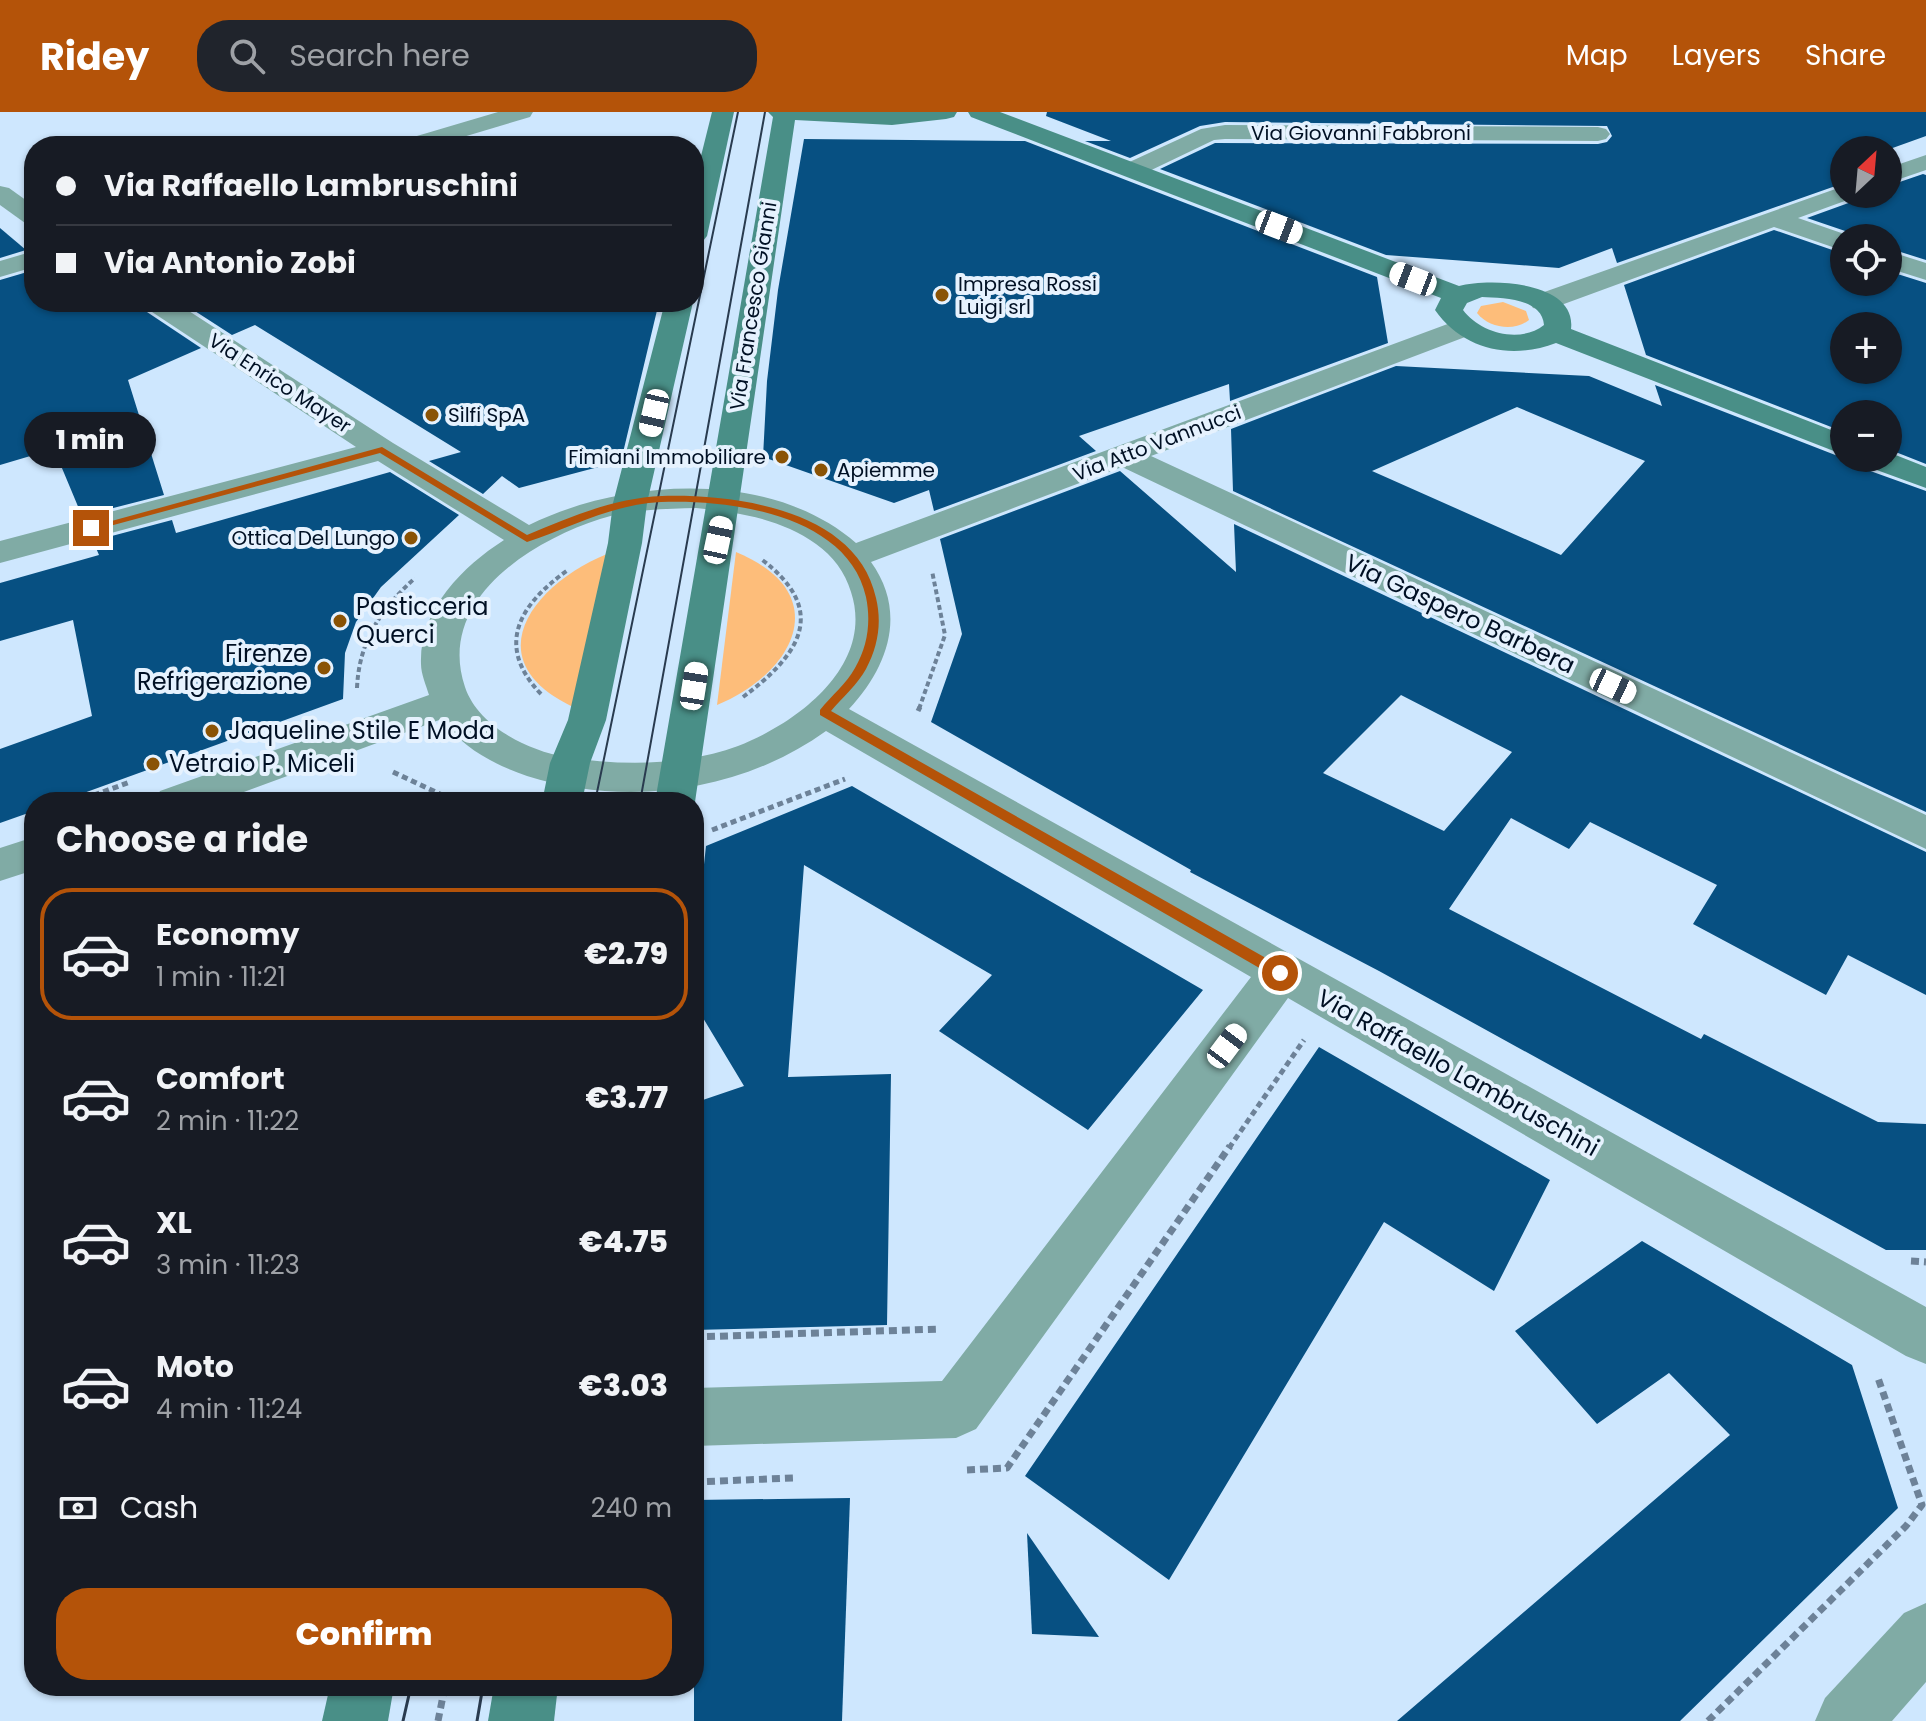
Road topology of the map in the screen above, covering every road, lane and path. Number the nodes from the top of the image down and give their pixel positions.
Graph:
1 (522, 112) edge
2 (723, 112) edge
3 (779, 112) edge
4 (786, 112) edge
5 (946, 112) edge
6 (979, 112) edge
7 (1598, 134) dead end
8 (442, 136) edge
9 (1926, 162) edge
10 (1132, 170) junction
11 (1902, 171) edge
12 (0, 193) edge
13 (704, 193) edge
14 (1830, 198) edge
15 (24, 211) edge
16 (1776, 219) junction
17 (1830, 238) edge
18 (24, 262) edge
19 (1902, 264) edge
20 (0, 269) edge
21 (1926, 272) edge
22 (1458, 295) junction
23 (1543, 302) junction
24 (171, 312) edge
25 (677, 312) edge
26 (1463, 328) junction
27 (1554, 332) junction
28 (1830, 440) edge
29 (382, 450) junction
30 (1125, 456) junction
31 (1902, 469) edge
32 (1926, 478) edge
33 (724, 500) junction
34 (630, 503) junction
35 (527, 539) junction
36 (0, 552) edge
37 (756, 555) dead end
38 (851, 557) junction
39 (580, 563) dead end
40 (931, 567) dead end
41 (546, 698) dead end
42 (451, 701) junction
43 (734, 701) dead end
44 (824, 712) junction
45 (915, 720) dead end
46 (850, 777) dead end
47 (565, 787) edge
48 (678, 788) edge
49 (201, 792) edge
50 (705, 833) dead end
51 (1926, 833) edge
52 (24, 857) edge
53 (0, 865) edge
54 (1280, 973) junction
55 (947, 1319) dead end
56 (704, 1337) edge
57 (1926, 1337) edge
58 (704, 1417) edge
59 (1906, 1526) dead end
60 (1926, 1635) edge
61 (360, 1696) edge
62 (443, 1696) edge
63 (525, 1696) edge
64 (355, 1721) edge
65 (438, 1721) edge
66 (521, 1721) edge
67 (1708, 1721) edge
68 (1848, 1721) edge

1 - 8 street
2 - 13 street
3 - 4 street
4 - 5 street
4 - 33 street, Via Francesco Gianni
6 - 10 street
7 - 10 street, Via Giovanni Fabbroni
9 - 11 street
10 - 22 street
12 - 15 street
14 - 16 street
16 - 17 street
16 - 23 street
18 - 20 street
19 - 21 street
22 - 23 street
22 - 26 street
23 - 27 street
24 - 29 street, Via Enrico Mayer
25 - 34 street
26 - 27 street
26 - 30 street, Via Atto Vannucci
27 - 28 street
29 - 35 street, Via Enrico Mayer
29 - 36 street
30 - 38 street, Via Atto Vannucci
30 - 51 street, Via Gaspero Barbera
31 - 32 street
33 - 34 street
33 - 38 street
33 - 48 street, Via Francesco Gianni
34 - 35 street
34 - 47 street
35 - 42 street
37 - 43 path
38 - 44 street
39 - 41 path
40 - 45 path
42 - 47 street
42 - 49 street
44 - 48 street
44 - 54 street, Via Raffaello Lambruschini
46 - 50 path
47 - 48 street
52 - 53 street
54 - 57 street, Via Raffaello Lambruschini
54 - 58 street
55 - 56 path
59 - 67 path
60 - 68 street
61 - 64 street
62 - 65 path
63 - 66 street

